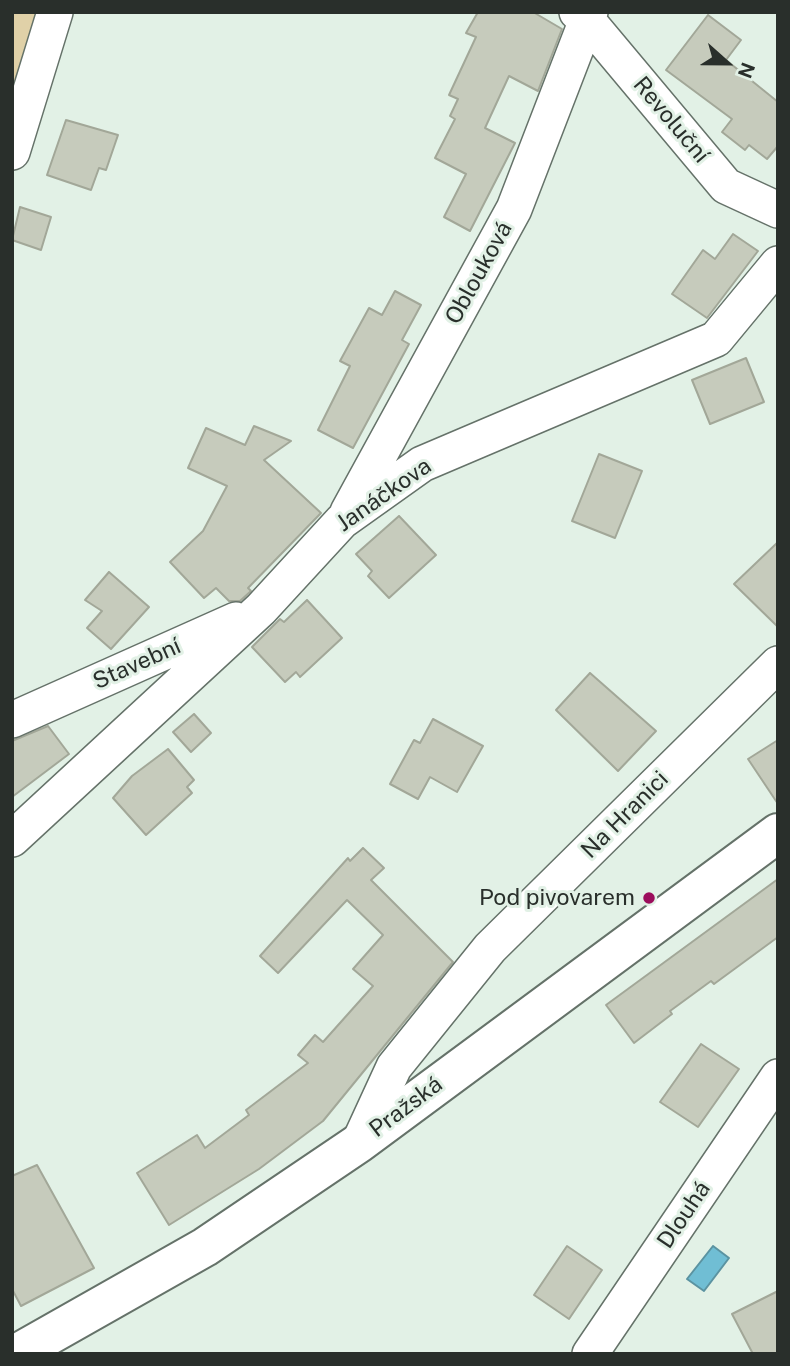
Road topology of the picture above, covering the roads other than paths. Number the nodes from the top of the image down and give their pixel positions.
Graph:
1 (55, 12) edge
2 (585, 15) edge
3 (12, 152) edge
4 (778, 210) edge
5 (778, 264) edge
6 (342, 521) junction
7 (261, 609) junction
8 (778, 664) edge
9 (12, 720) edge
10 (778, 834) edge
11 (12, 839) edge
12 (778, 1077) edge
13 (359, 1143) junction
14 (16, 1354) edge
15 (590, 1354) edge

1 - 3 street
2 - 4 street, Revoluční
2 - 6 street, Oblouková
5 - 6 street, Janáčkova
6 - 7 street, Janáčkova
7 - 9 street, Stavební
7 - 11 street, Janáčkova
8 - 13 street, Na Hranici
10 - 13 main road, Pražská
12 - 15 street, Dlouhá
13 - 14 main road, Pražská

